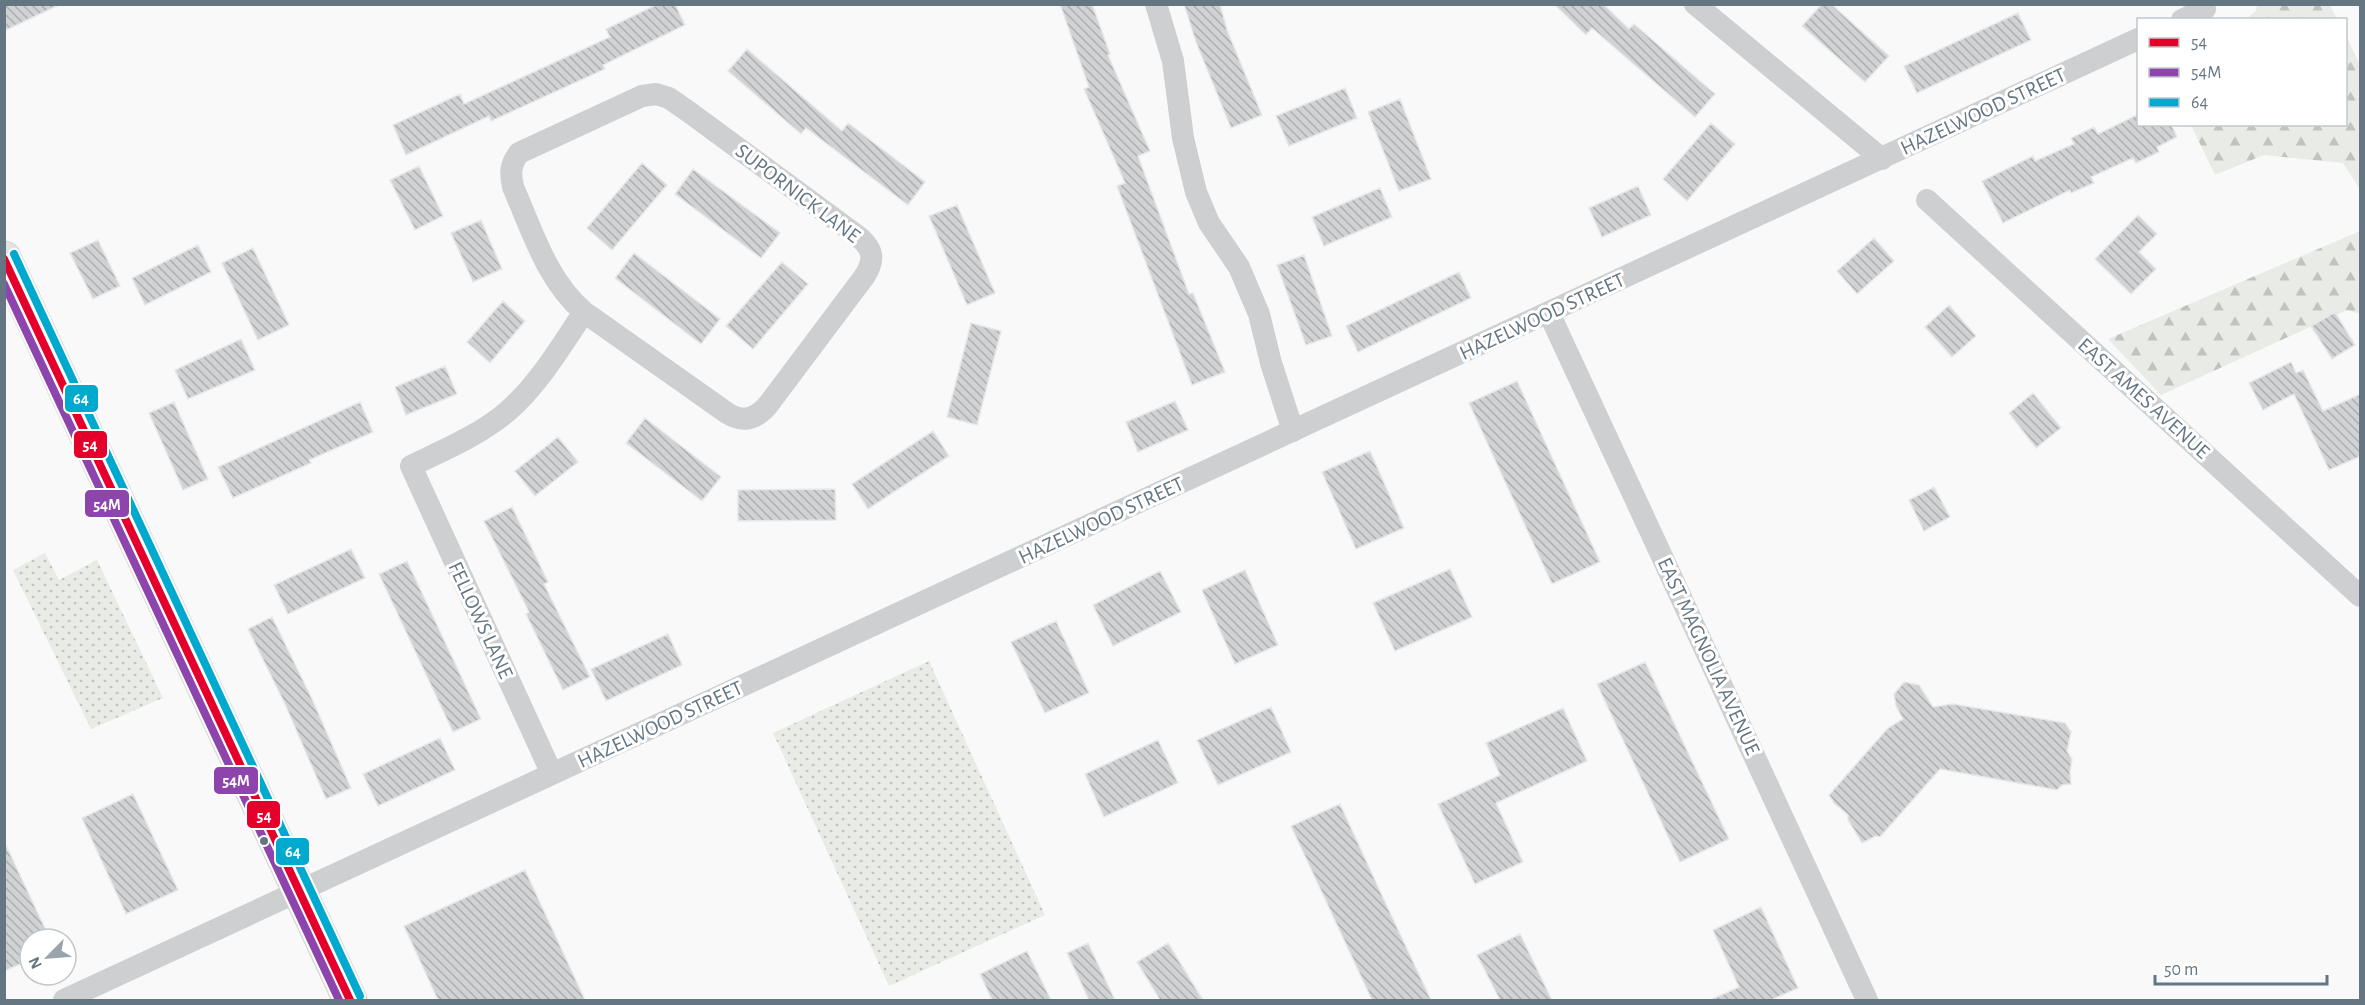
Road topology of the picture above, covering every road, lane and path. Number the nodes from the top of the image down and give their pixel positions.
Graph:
1 (1156, 4) edge
2 (1695, 4) edge
3 (2203, 4) edge
4 (2186, 18) edge
5 (2137, 40) edge
6 (1882, 159) junction
7 (1927, 200) dead end
8 (4, 258) edge
9 (584, 312) junction
10 (1549, 313) junction
11 (1293, 431) junction
12 (2361, 596) edge
13 (552, 774) junction
14 (299, 891) junction
15 (64, 1000) edge
16 (350, 1000) edge
17 (1867, 1000) edge

1 - 11 street
2 - 6 street
3 - 4 street
5 - 6 street, HAZELWOOD STREET
6 - 10 street, HAZELWOOD STREET
7 - 12 street, EAST AMES AVENUE
8 - 14 main road
9 - 9 street, SUPORNICK LANE
9 - 13 street, FELLOWS LANE
10 - 11 street, HAZELWOOD STREET
10 - 17 street, EAST MAGNOLIA AVENUE
11 - 13 street, HAZELWOOD STREET
13 - 14 street, HAZELWOOD STREET
14 - 15 street, HAZELWOOD STREET
14 - 16 main road

